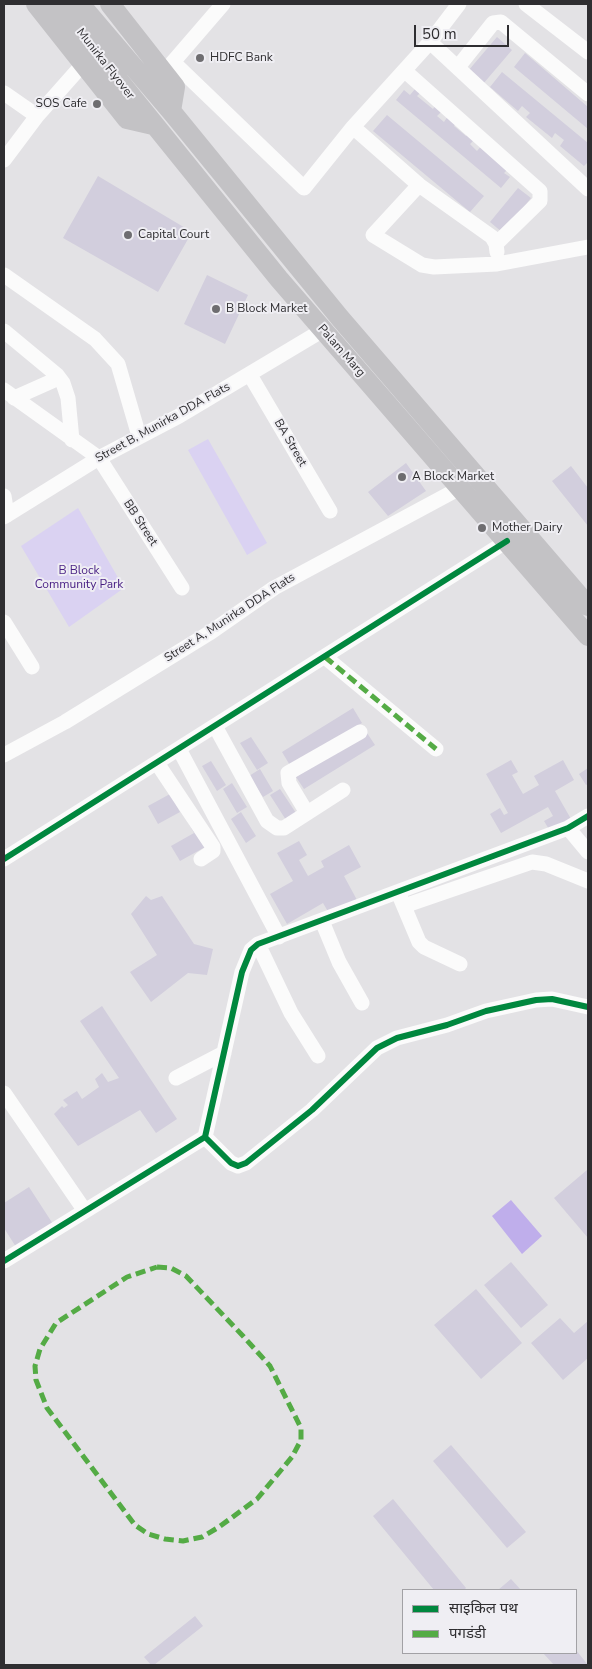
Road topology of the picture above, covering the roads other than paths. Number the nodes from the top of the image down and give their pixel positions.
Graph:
1 (36, 4) edge
2 (57, 4) edge
3 (80, 4) edge
4 (110, 4) edge
5 (223, 4) edge
6 (459, 4) edge
7 (526, 4) edge
8 (430, 42) junction
9 (588, 52) edge
10 (114, 59) junction
11 (84, 63) junction
12 (168, 67) junction
13 (458, 67) junction
14 (405, 71) junction
15 (4, 93) edge
16 (588, 94) edge
17 (171, 110) junction
18 (37, 116) junction
19 (153, 125) junction
20 (353, 127) junction
21 (4, 160) edge
22 (419, 185) junction
23 (588, 188) edge
24 (496, 244) junction
25 (588, 247) edge
26 (497, 264) junction
27 (4, 275) edge
28 (324, 330) junction
29 (4, 331) edge
30 (250, 375) junction
31 (59, 378) junction
32 (9, 394) edge
33 (139, 436) junction
34 (72, 440) junction
35 (99, 458) junction
36 (460, 488) junction
37 (4, 496) edge
38 (330, 511) dead end
39 (6, 516) edge
40 (507, 541) junction
41 (182, 588) dead end
42 (588, 606) edge
43 (4, 622) edge
44 (588, 636) edge
45 (325, 657) junction
46 (32, 667) dead end
47 (215, 726) junction
48 (360, 732) dead end
49 (179, 749) junction
50 (436, 749) dead end
51 (4, 755) edge
52 (157, 763) junction
53 (343, 790) dead end
54 (308, 813) junction
55 (588, 816) edge
56 (568, 828) junction
57 (588, 852) edge
58 (4, 859) edge
59 (201, 859) dead end
60 (588, 881) edge
61 (401, 899) junction
62 (322, 921) junction
63 (279, 937) junction
64 (258, 944) junction
65 (460, 964) dead end
66 (362, 1004) dead end
67 (588, 1006) edge
68 (224, 1053) junction
69 (318, 1056) dead end
70 (176, 1078) dead end
71 (4, 1093) edge
72 (205, 1137) junction
73 (85, 1211) junction
74 (4, 1260) edge

1 - 11 main road
2 - 10 main road, Munirka Flyover
3 - 10 main road, Munirka Flyover
4 - 12 main road
5 - 12 street
6 - 8 street
7 - 9 street
8 - 13 street
8 - 14 street
10 - 17 main road, Munirka Flyover
10 - 19 main road, Munirka Flyover
11 - 18 street
11 - 19 main road
12 - 17 main road
12 - 20 street
13 - 16 street
13 - 23 street
14 - 20 street
14 - 24 street
15 - 18 street
17 - 42 main road, Palam Marg
18 - 21 street
19 - 28 main road, Palam Marg
20 - 22 street
22 - 24 street
22 - 26 street
24 - 26 street
25 - 26 street
27 - 33 street
28 - 30 street, Street B, Munirka DDA Flats
28 - 36 main road, Palam Marg
29 - 31 street
30 - 33 street, Street B, Munirka DDA Flats
30 - 38 street, BA Street
31 - 32 street
31 - 34 street
32 - 34 street
33 - 35 street, Street B, Munirka DDA Flats
34 - 35 street
35 - 39 street, Street B, Munirka DDA Flats
35 - 41 street, BB Street
36 - 40 main road, Palam Marg
36 - 51 street, Street A, Munirka DDA Flats
37 - 39 street
40 - 44 main road, Palam Marg
40 - 45 street
43 - 46 street
45 - 47 street
45 - 50 street
47 - 49 street
47 - 54 street
48 - 54 street
49 - 52 street
49 - 63 street
52 - 58 street
52 - 59 street
53 - 54 street
55 - 56 street
56 - 57 street
56 - 61 street
60 - 61 street
61 - 62 street
61 - 65 street
62 - 63 street
62 - 66 street
63 - 64 street
64 - 68 street
64 - 69 street
67 - 72 street
68 - 70 street
68 - 72 street
71 - 73 street
72 - 73 street
73 - 74 street

